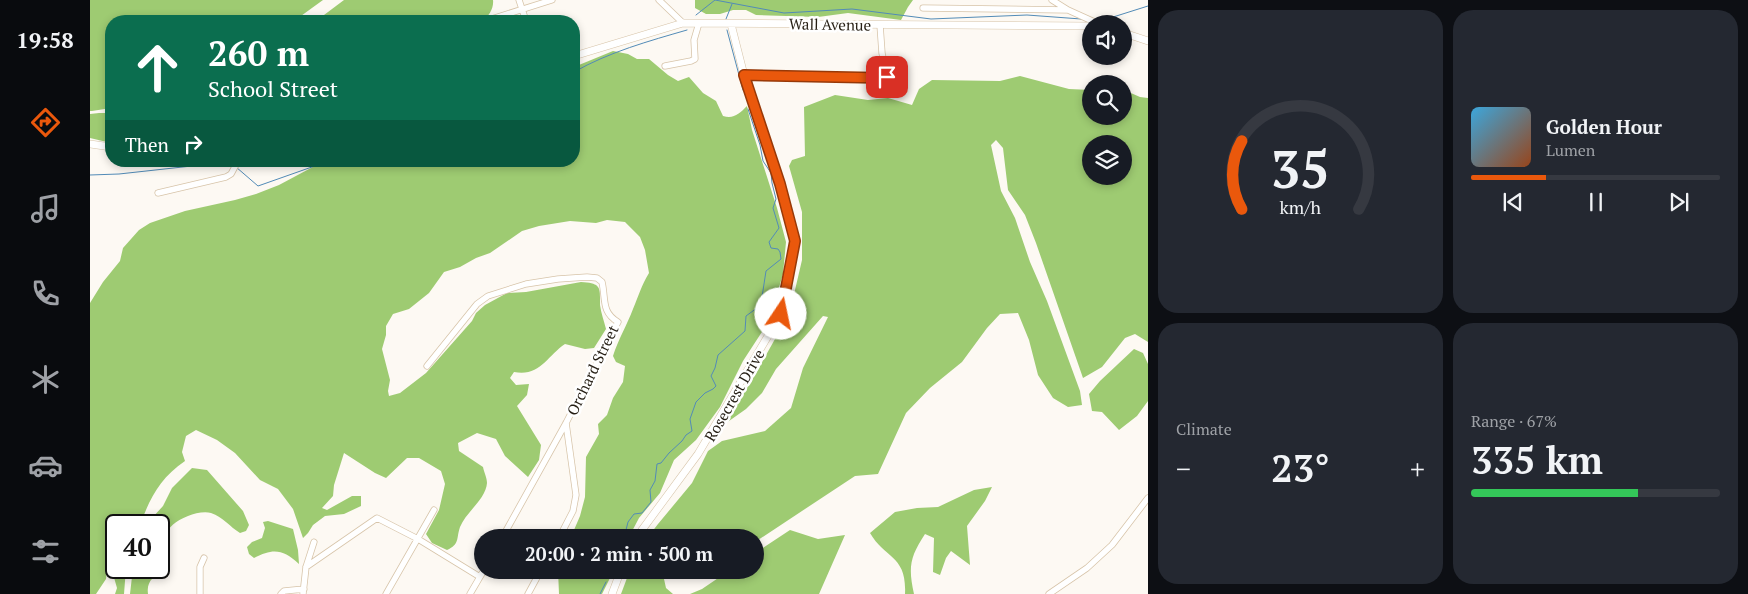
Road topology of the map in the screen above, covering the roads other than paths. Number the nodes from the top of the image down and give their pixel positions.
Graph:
1 (519, 0) edge
2 (552, 0) edge
3 (658, 0) edge
4 (1052, 0) edge
5 (923, 8) dead end
6 (522, 9) junction
7 (1068, 10) junction
8 (503, 15) edge
9 (524, 15) edge
10 (1082, 16) edge
11 (683, 23) junction
12 (699, 24) junction
13 (731, 24) junction
14 (880, 24) junction
15 (1082, 26) edge
16 (1132, 36) edge
17 (1148, 41) edge
18 (580, 54) edge
19 (665, 66) dead end
20 (744, 75) junction
21 (90, 144) edge
22 (105, 146) edge
23 (235, 167) edge
24 (158, 193) dead end
25 (427, 366) dead end
26 (566, 423) junction
27 (1148, 498) edge
28 (434, 510) dead end
29 (507, 529) edge
30 (564, 529) edge
31 (643, 529) edge
32 (418, 539) junction
33 (314, 542) dead end
34 (204, 558) dead end
35 (306, 567) junction
36 (474, 574) edge
37 (479, 579) edge
38 (536, 579) edge
39 (618, 579) edge
40 (304, 591) edge
41 (200, 594) edge
42 (281, 594) edge
43 (386, 594) edge
44 (470, 594) edge
45 (528, 594) edge
46 (612, 594) edge
47 (1048, 594) edge

1 - 6 street
2 - 6 street
3 - 11 street
4 - 7 street
5 - 7 street
6 - 8 street
6 - 9 street
7 - 10 street
11 - 12 street, Wall Avenue
11 - 18 street, Wall Avenue
12 - 13 street, Wall Avenue
12 - 19 street
13 - 14 street, Wall Avenue
13 - 20 street, Rosecrest Drive
14 - 15 street, Wall Avenue
14 - 20 street
16 - 17 street
20 - 31 street, Rosecrest Drive
21 - 22 street
23 - 24 street
25 - 26 street, Orchard Street
26 - 29 street, Orchard Street
26 - 30 street
27 - 47 street
28 - 32 street
32 - 35 street
32 - 36 street
32 - 43 street
33 - 35 street
34 - 41 street
35 - 40 street
37 - 44 street
38 - 45 street
39 - 46 street
40 - 42 street

